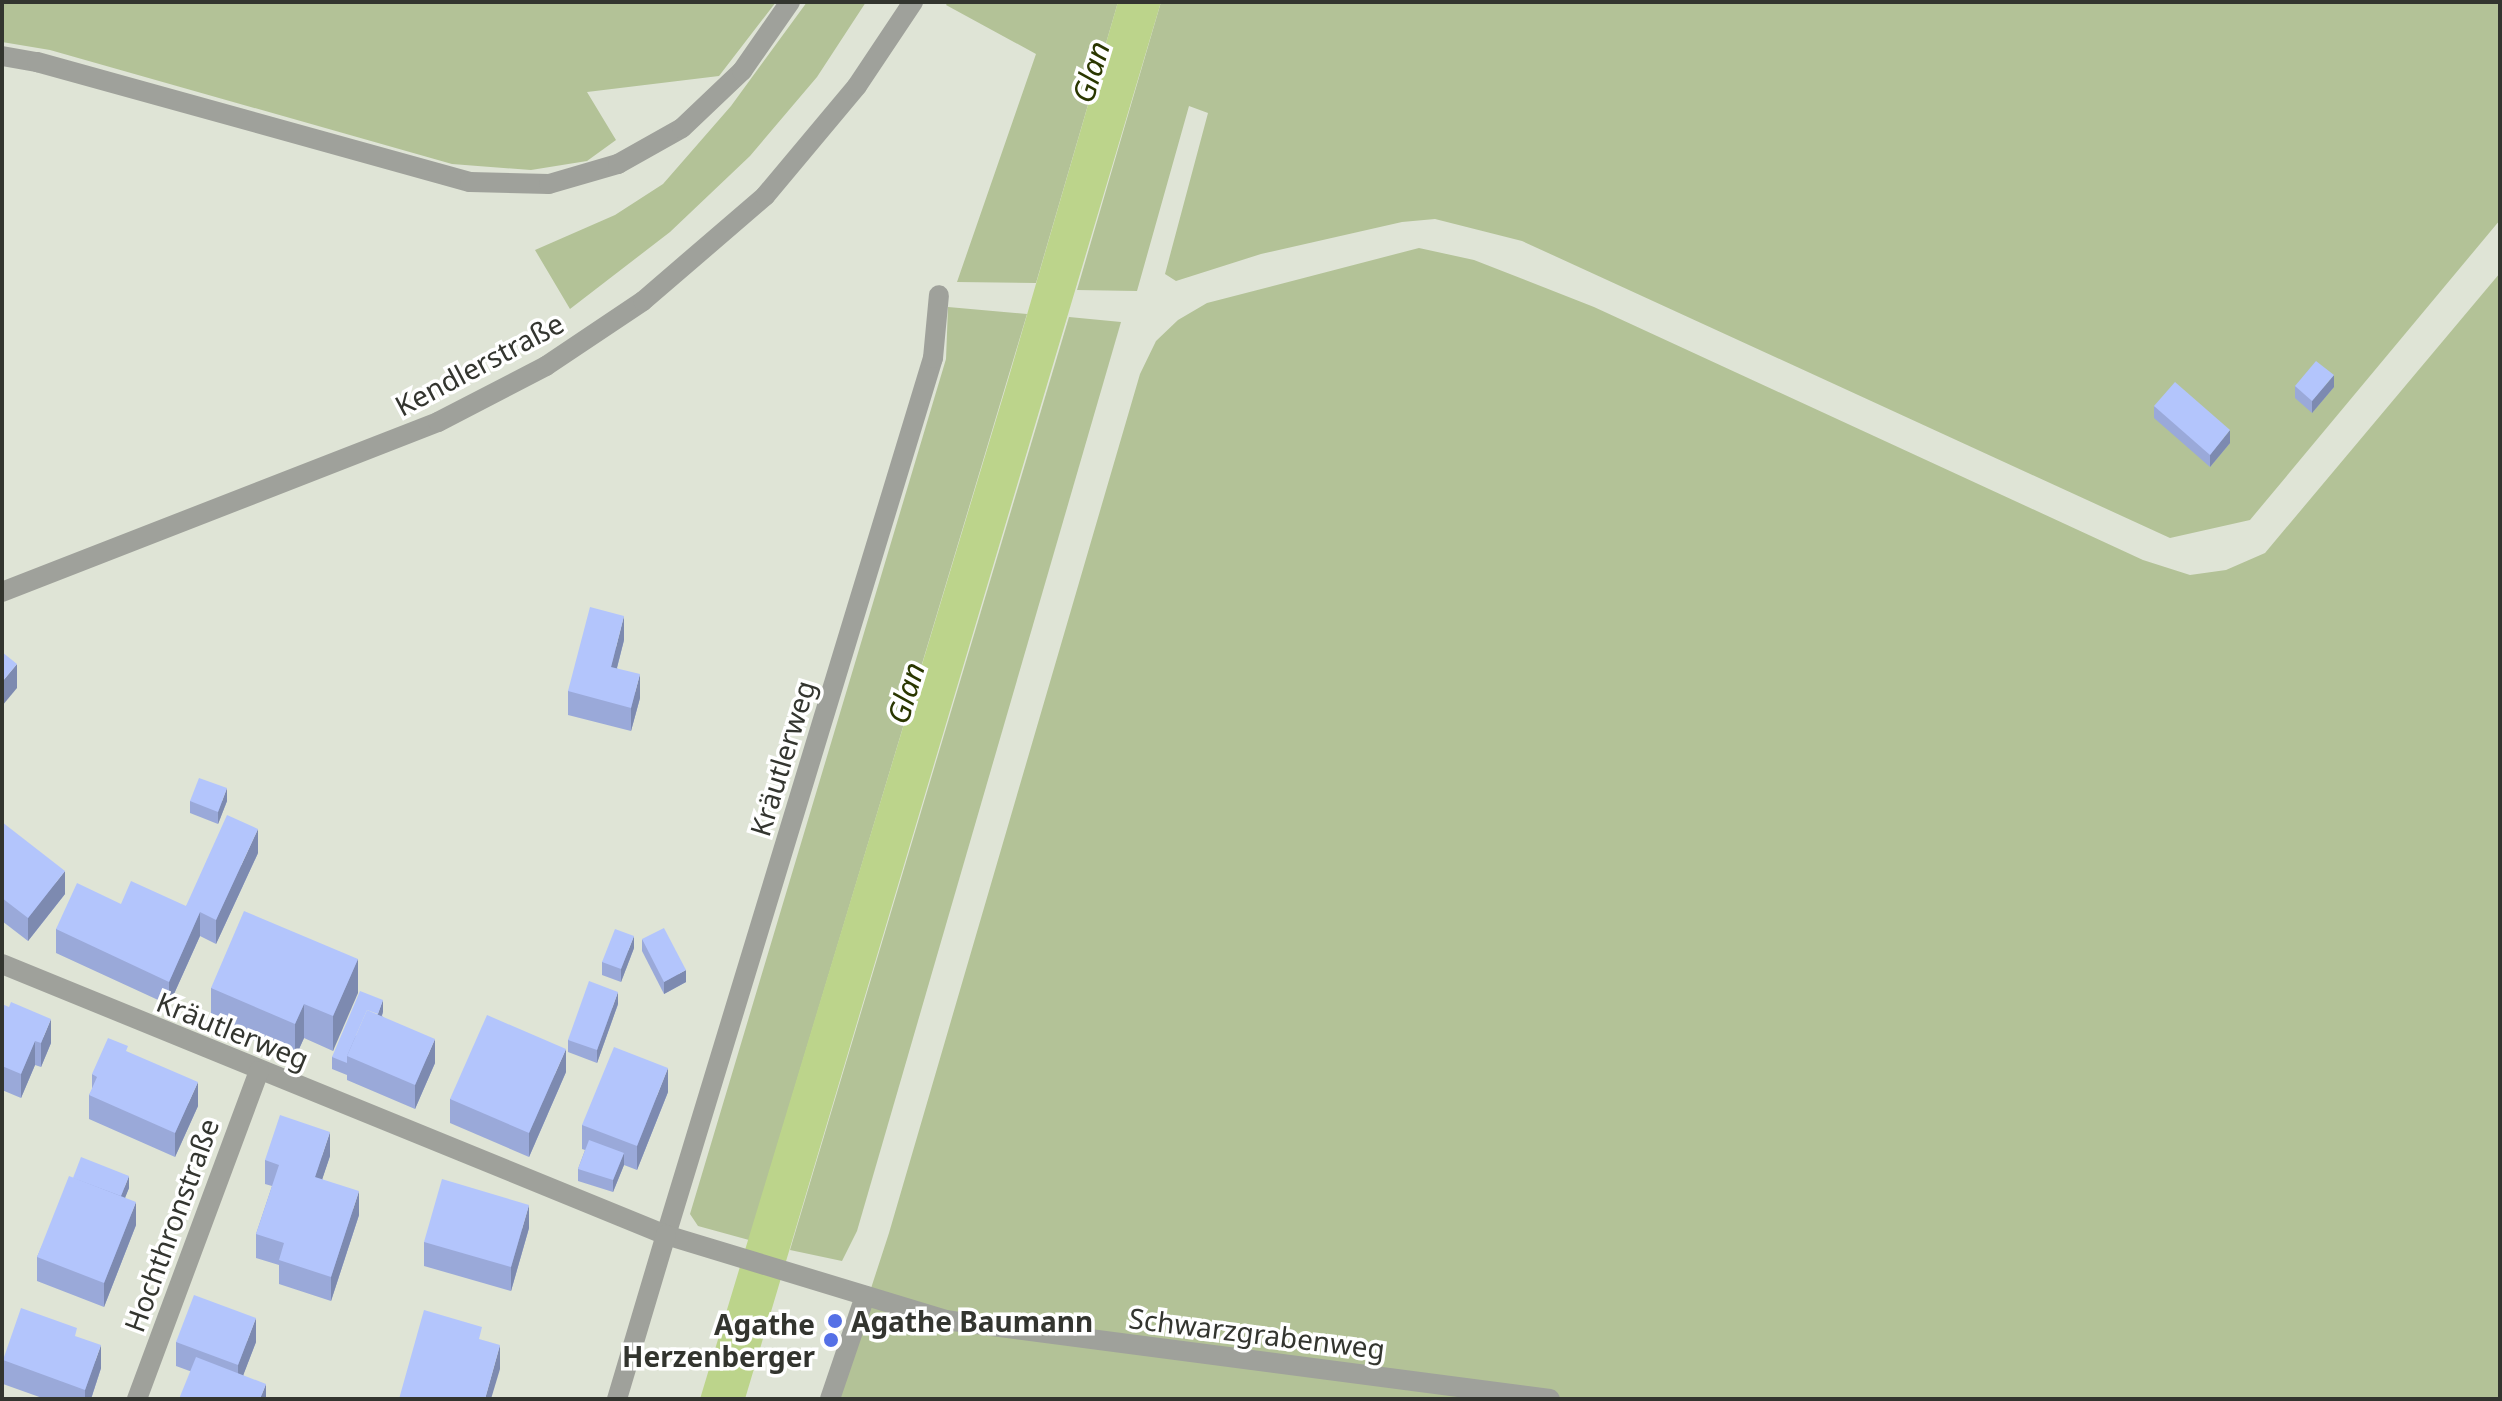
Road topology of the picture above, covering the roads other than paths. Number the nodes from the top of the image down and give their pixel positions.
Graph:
1 (790, 2) edge
2 (913, 2) edge
3 (2, 56) edge
4 (939, 295) dead end
5 (2, 592) edge
6 (2, 964) edge
7 (259, 1071) junction
8 (666, 1235) junction
9 (841, 1287) joint
10 (865, 1296) junction
11 (137, 1399) edge
12 (617, 1399) edge
13 (830, 1399) edge
14 (1550, 1399) edge

1 - 3 street
2 - 5 street, Kendlerstraße
4 - 8 street, Kräutlerweg
6 - 7 street, Kräutlerweg
7 - 8 street, Kräutlerweg
7 - 11 street, Hochthronstraße
8 - 9 street, Kräutlerweg
8 - 12 street, Kräutlerweg
9 - 10 street, Schwarzgrabenweg
10 - 13 street
10 - 14 street, Schwarzgrabenweg

